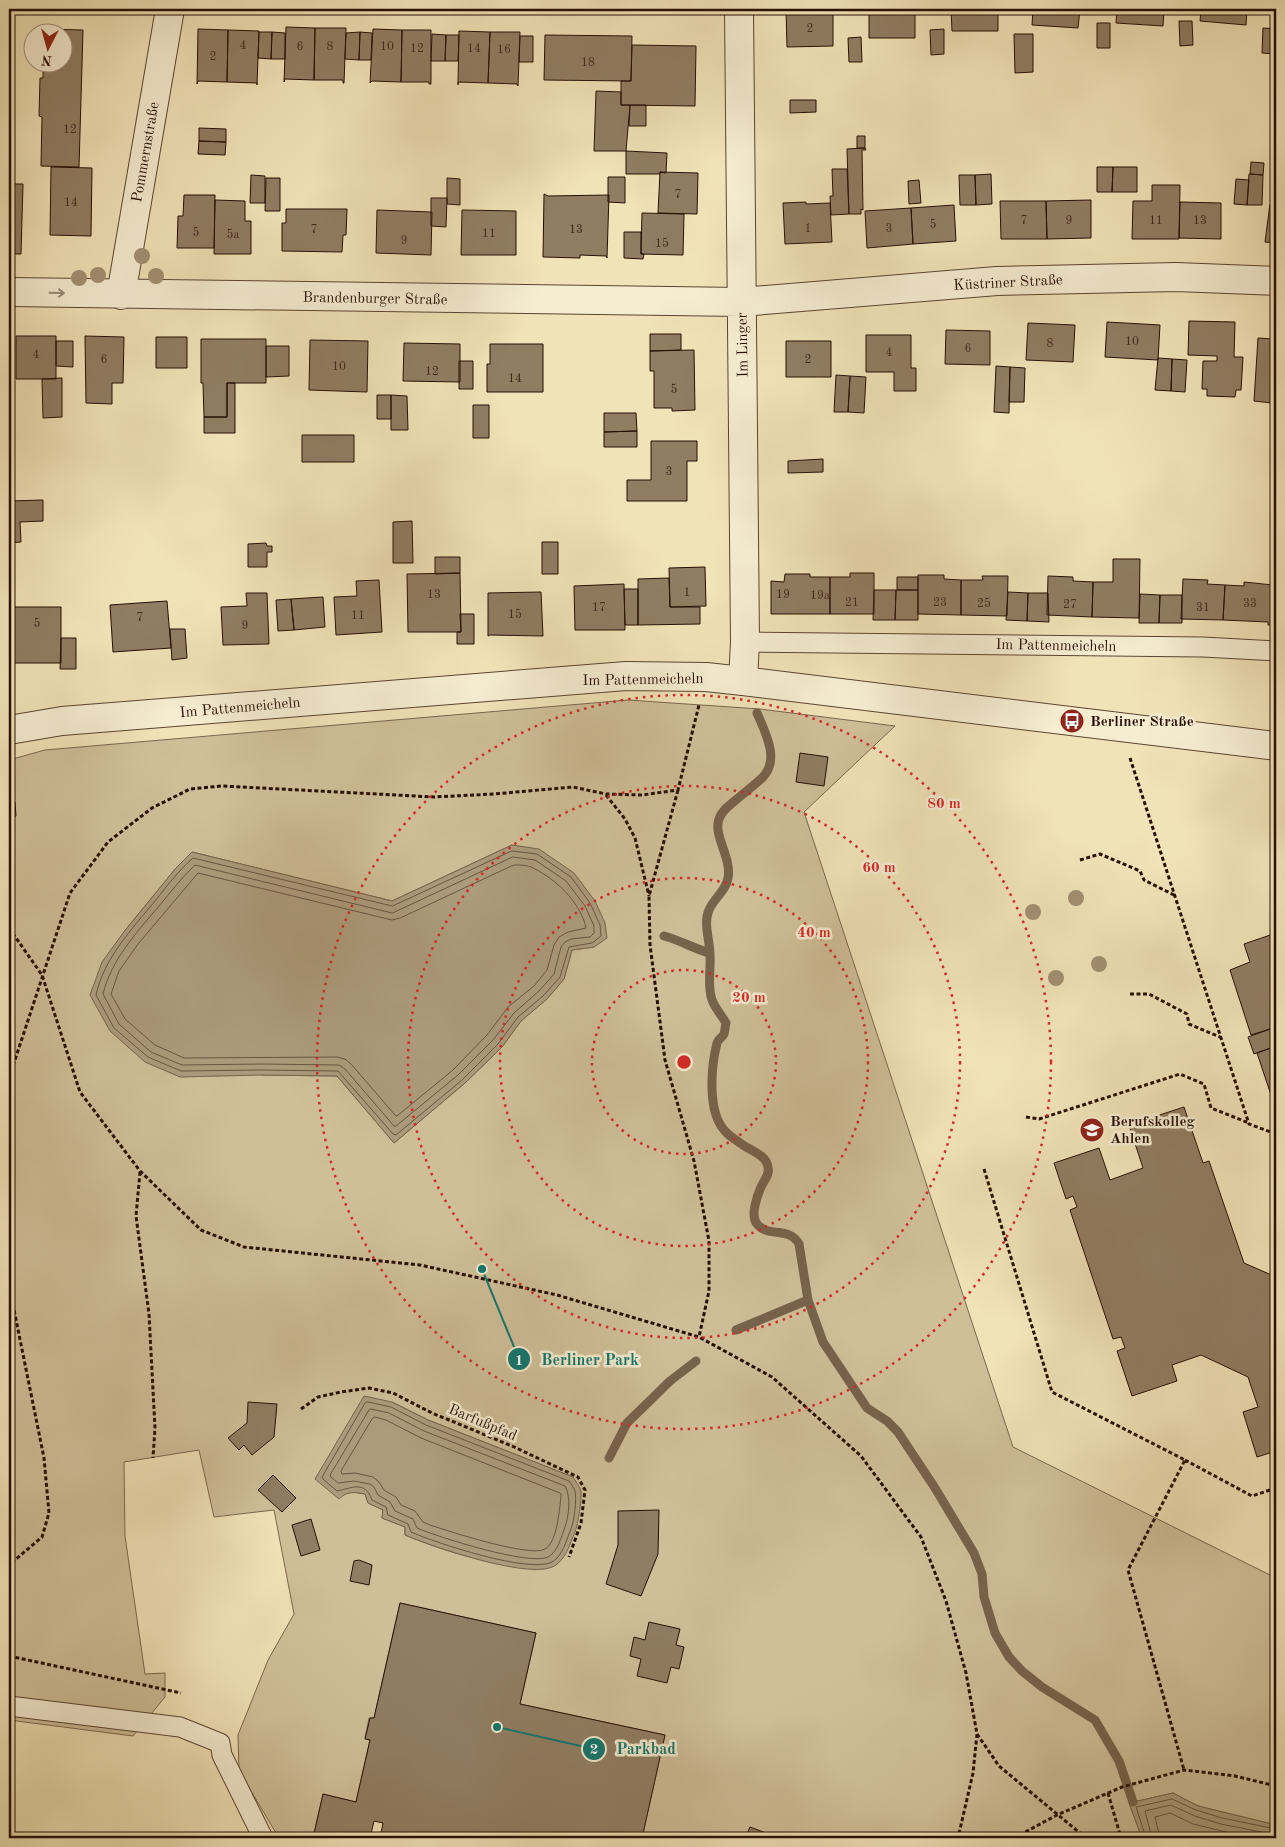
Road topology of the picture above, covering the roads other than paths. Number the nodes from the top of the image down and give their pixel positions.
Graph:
1 (170, 9) edge
2 (739, 9) edge
3 (1276, 281) edge
4 (9, 292) edge
5 (121, 294) junction
6 (741, 302) junction
7 (745, 642) junction
8 (1276, 651) edge
9 (744, 680) junction
10 (9, 730) edge
11 (1276, 746) edge
12 (9, 1706) edge
13 (263, 1838) edge

1 - 5 street, Pommernstraße
2 - 6 street, Im Linger
3 - 6 street, Küstriner Straße
4 -> 5 street, Brandenburger Straße
5 - 6 street, Brandenburger Straße
6 - 7 street, Im Linger
7 - 8 lane, Im Pattenmeicheln
7 - 9 street, Im Linger
9 - 10 street, Im Pattenmeicheln
9 - 11 street, Im Pattenmeicheln
12 - 13 lane

